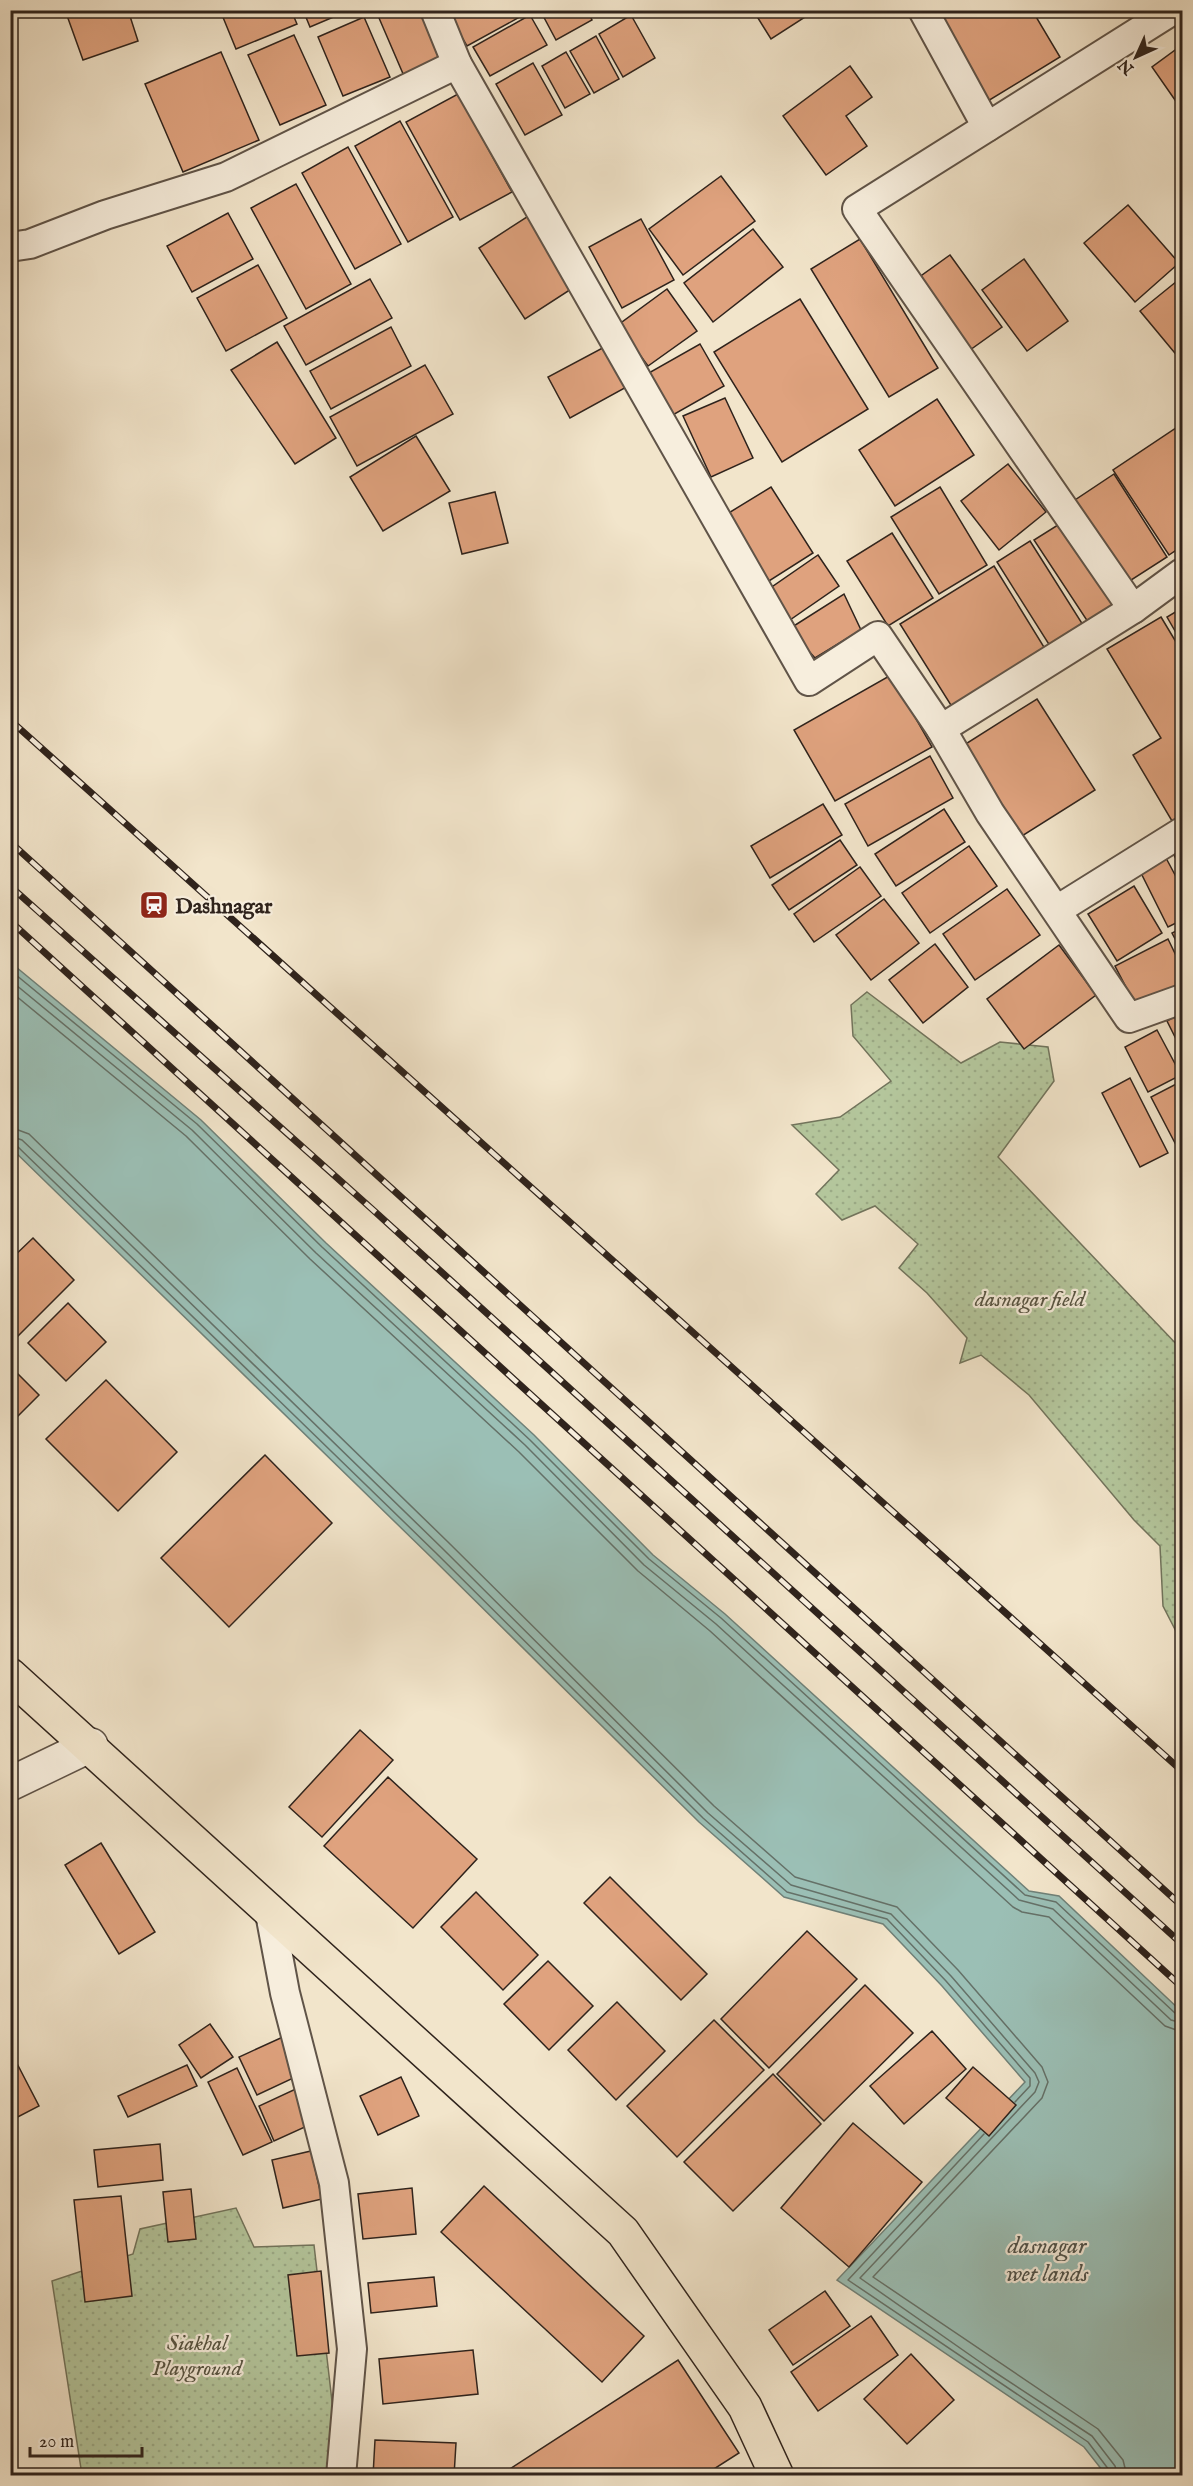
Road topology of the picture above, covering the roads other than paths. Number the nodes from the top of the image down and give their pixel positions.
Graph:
1 (435, 10) edge
2 (923, 10) edge
3 (1173, 10) edge
4 (457, 64) junction
5 (987, 127) junction
6 (10, 248) edge
7 (1182, 573) edge
8 (1133, 609) junction
9 (941, 729) junction
10 (1182, 832) edge
11 (1057, 910) junction
12 (1182, 999) edge
13 (10, 1675) edge
14 (91, 1745) junction
15 (10, 1784) edge
16 (269, 1908) junction
17 (340, 2475) edge
18 (777, 2475) edge

1 - 4 street
2 - 5 street
3 - 5 street
4 - 6 street
4 - 9 street
5 - 8 street
7 - 8 street
8 - 9 street
9 - 11 street
10 - 11 street
11 - 12 street
13 - 14 main road
14 - 15 street
14 - 16 main road
16 - 17 street
16 - 18 main road

